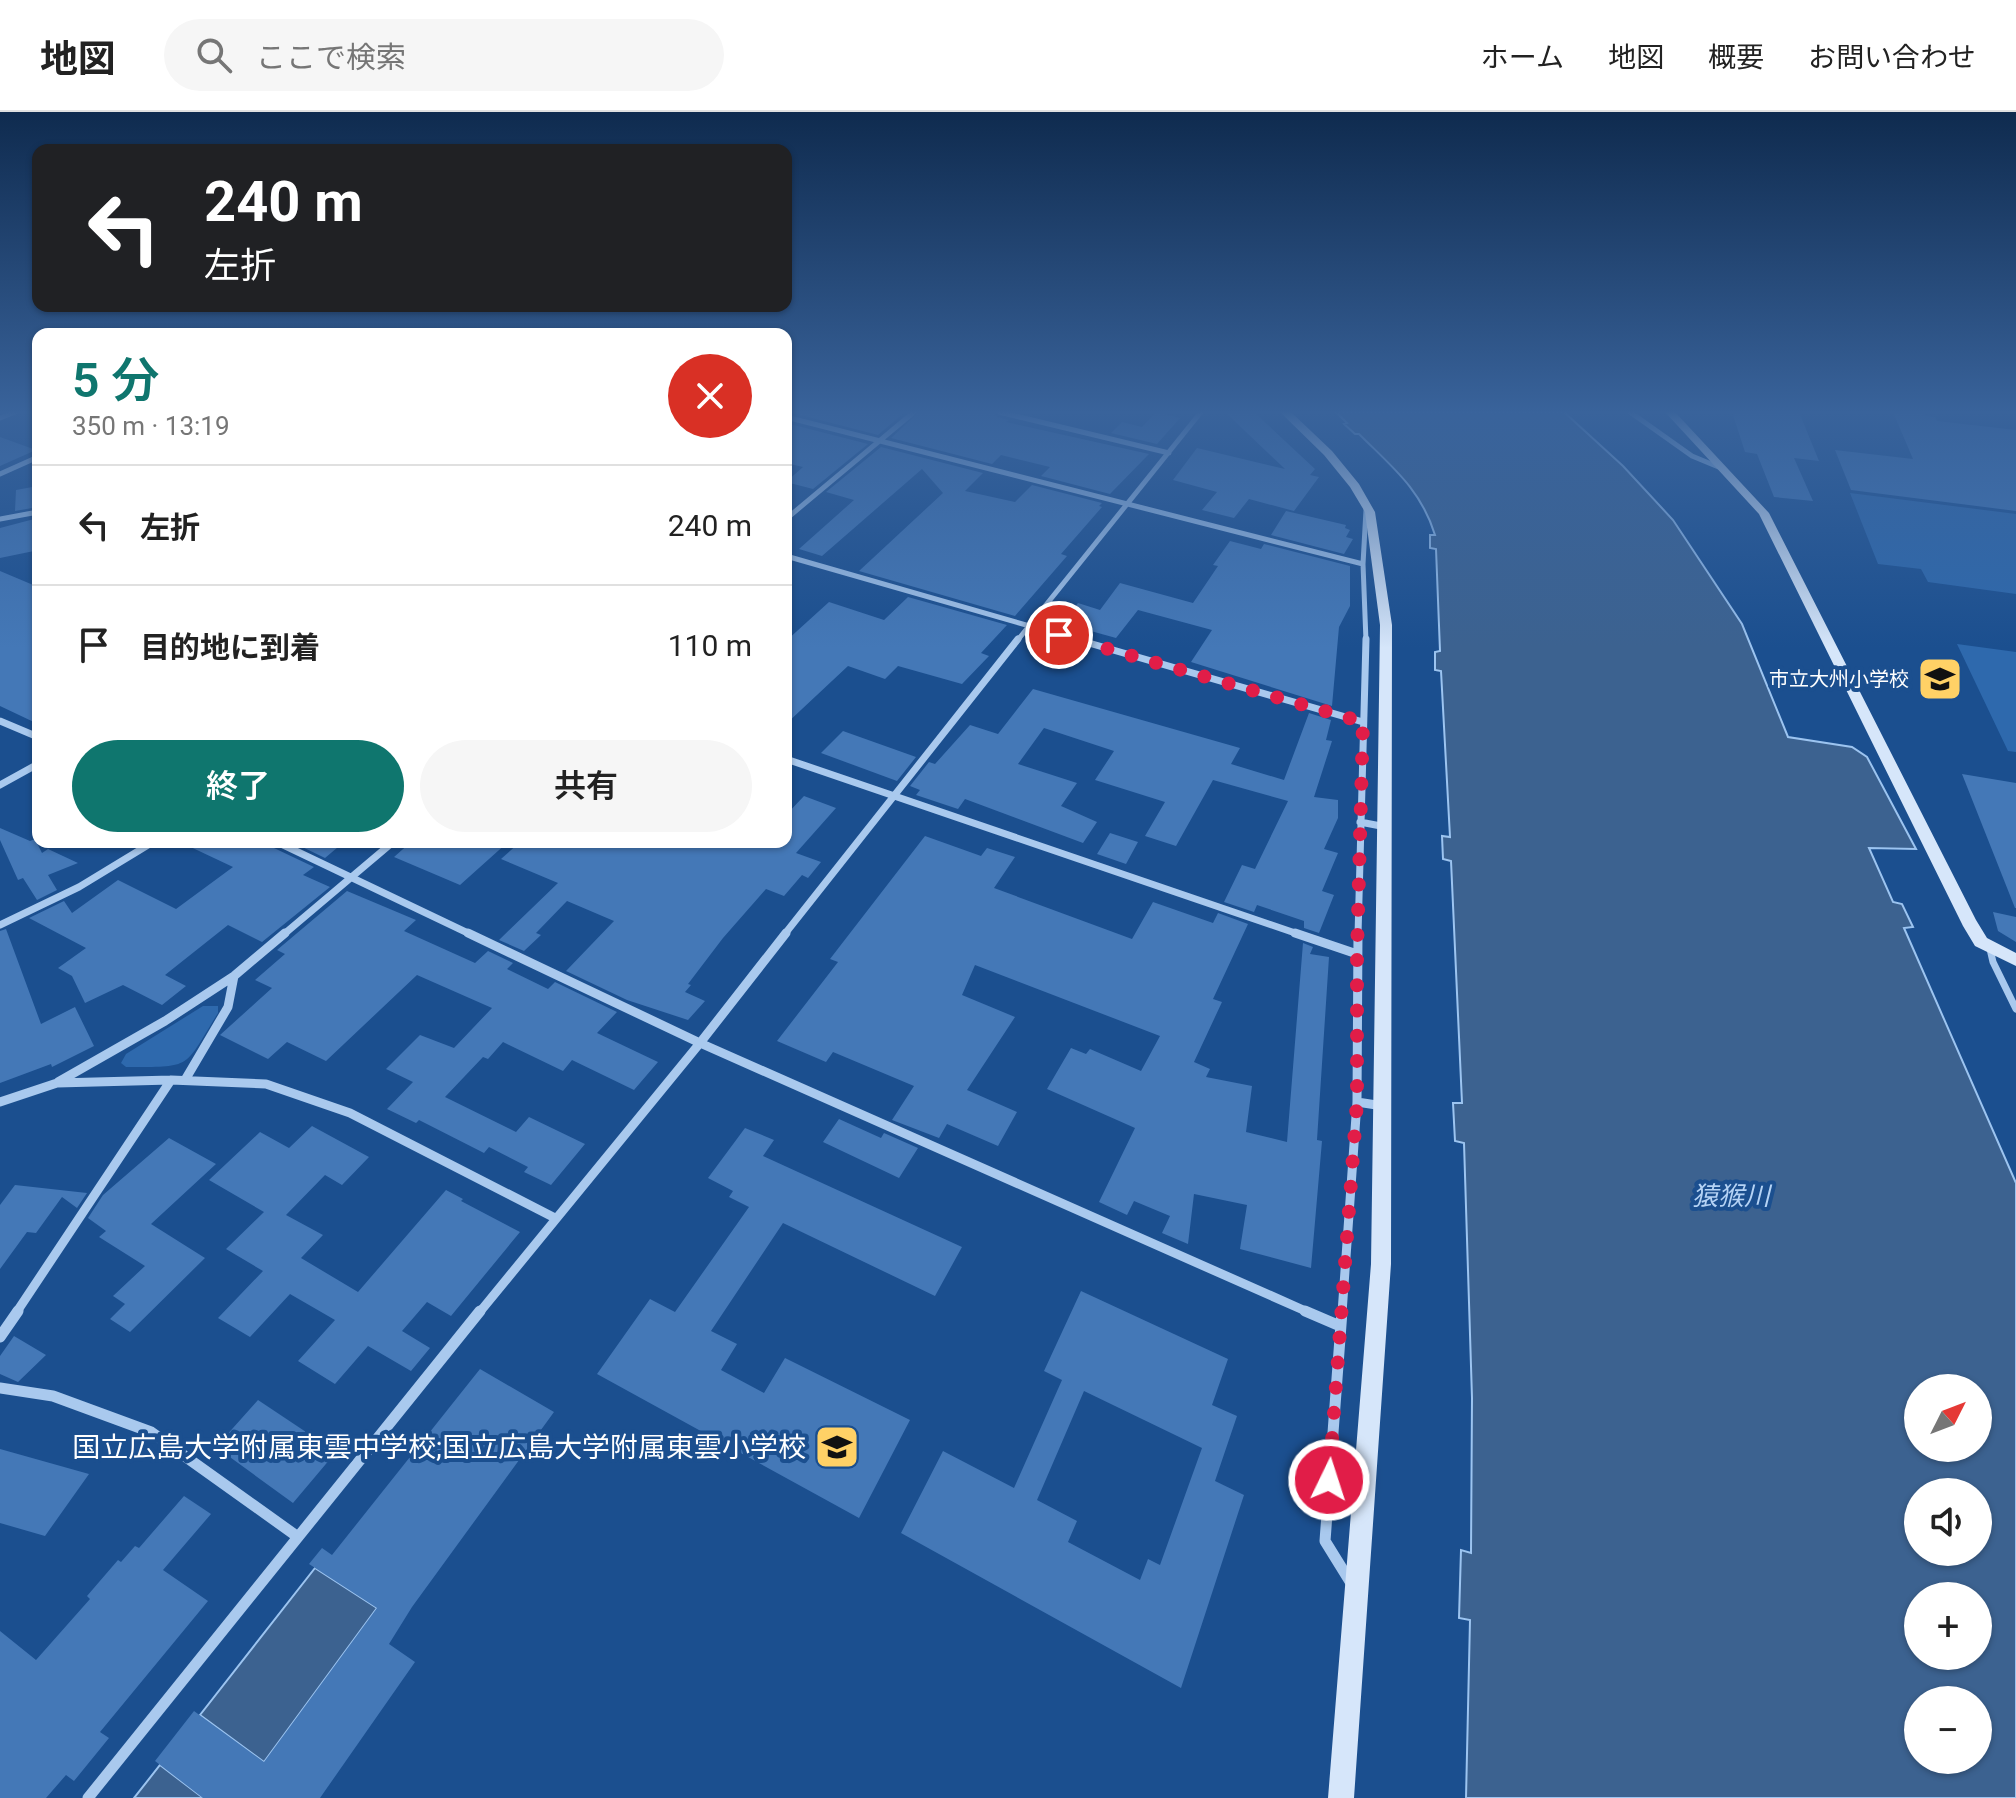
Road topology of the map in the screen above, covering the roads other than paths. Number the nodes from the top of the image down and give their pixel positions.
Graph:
1 (820, 491) edge
2 (1080, 491) edge
3 (1138, 491) edge
4 (1358, 491) edge
5 (1744, 491) edge
6 (1128, 503) junction
7 (1370, 512) junction
8 (32, 513) edge
9 (792, 514) edge
10 (0, 519) edge
11 (792, 558) edge
12 (1363, 564) junction
13 (1367, 622) junction
14 (1386, 625) junction
15 (1030, 627) junction
16 (0, 721) edge
17 (1363, 722) junction
18 (32, 734) edge
19 (792, 761) edge
20 (32, 767) edge
21 (0, 785) edge
22 (892, 796) junction
23 (1360, 822) junction
24 (1386, 827) junction
25 (144, 848) edge
26 (291, 848) edge
27 (386, 848) edge
28 (352, 875) junction
29 (0, 925) edge
30 (1990, 949) junction
31 (1357, 954) junction
32 (2016, 960) edge
33 (234, 976) junction
34 (2016, 1009) edge
35 (700, 1043) junction
36 (171, 1080) junction
37 (185, 1080) junction
38 (57, 1083) junction
39 (0, 1102) edge
40 (1357, 1102) junction
41 (1383, 1106) junction
42 (555, 1218) junction
43 (1340, 1326) junction
44 (0, 1337) edge
45 (0, 1388) edge
46 (298, 1537) junction
47 (1357, 1594) junction
48 (88, 1798) edge
49 (1341, 1798) edge

1 - 9 street
2 - 6 street
3 - 6 street
4 - 7 street
5 - 30 street
6 - 12 street
6 - 15 street
7 - 12 street
7 - 14 street
8 - 10 street
11 - 15 street
12 - 13 street
13 - 14 street
13 - 17 street
14 - 24 street
15 - 17 street
15 - 22 street
16 - 18 street
17 - 23 street
19 - 22 street
20 - 21 street
22 - 31 street
22 - 35 street
23 - 24 street
23 - 31 street
24 - 41 street
25 - 29 street
26 - 28 street
27 - 28 street
28 - 33 street
28 - 35 street
30 - 32 street
30 - 34 lane
31 - 40 street
33 - 37 street
33 - 38 street
35 - 42 street
35 - 43 street
36 - 37 street
36 - 38 street
36 - 44 street
37 - 42 street
38 - 39 street
40 - 41 street
40 - 43 street
41 - 47 street
42 - 46 street
43 - 47 street
45 - 46 street
46 - 48 street
47 - 49 street

